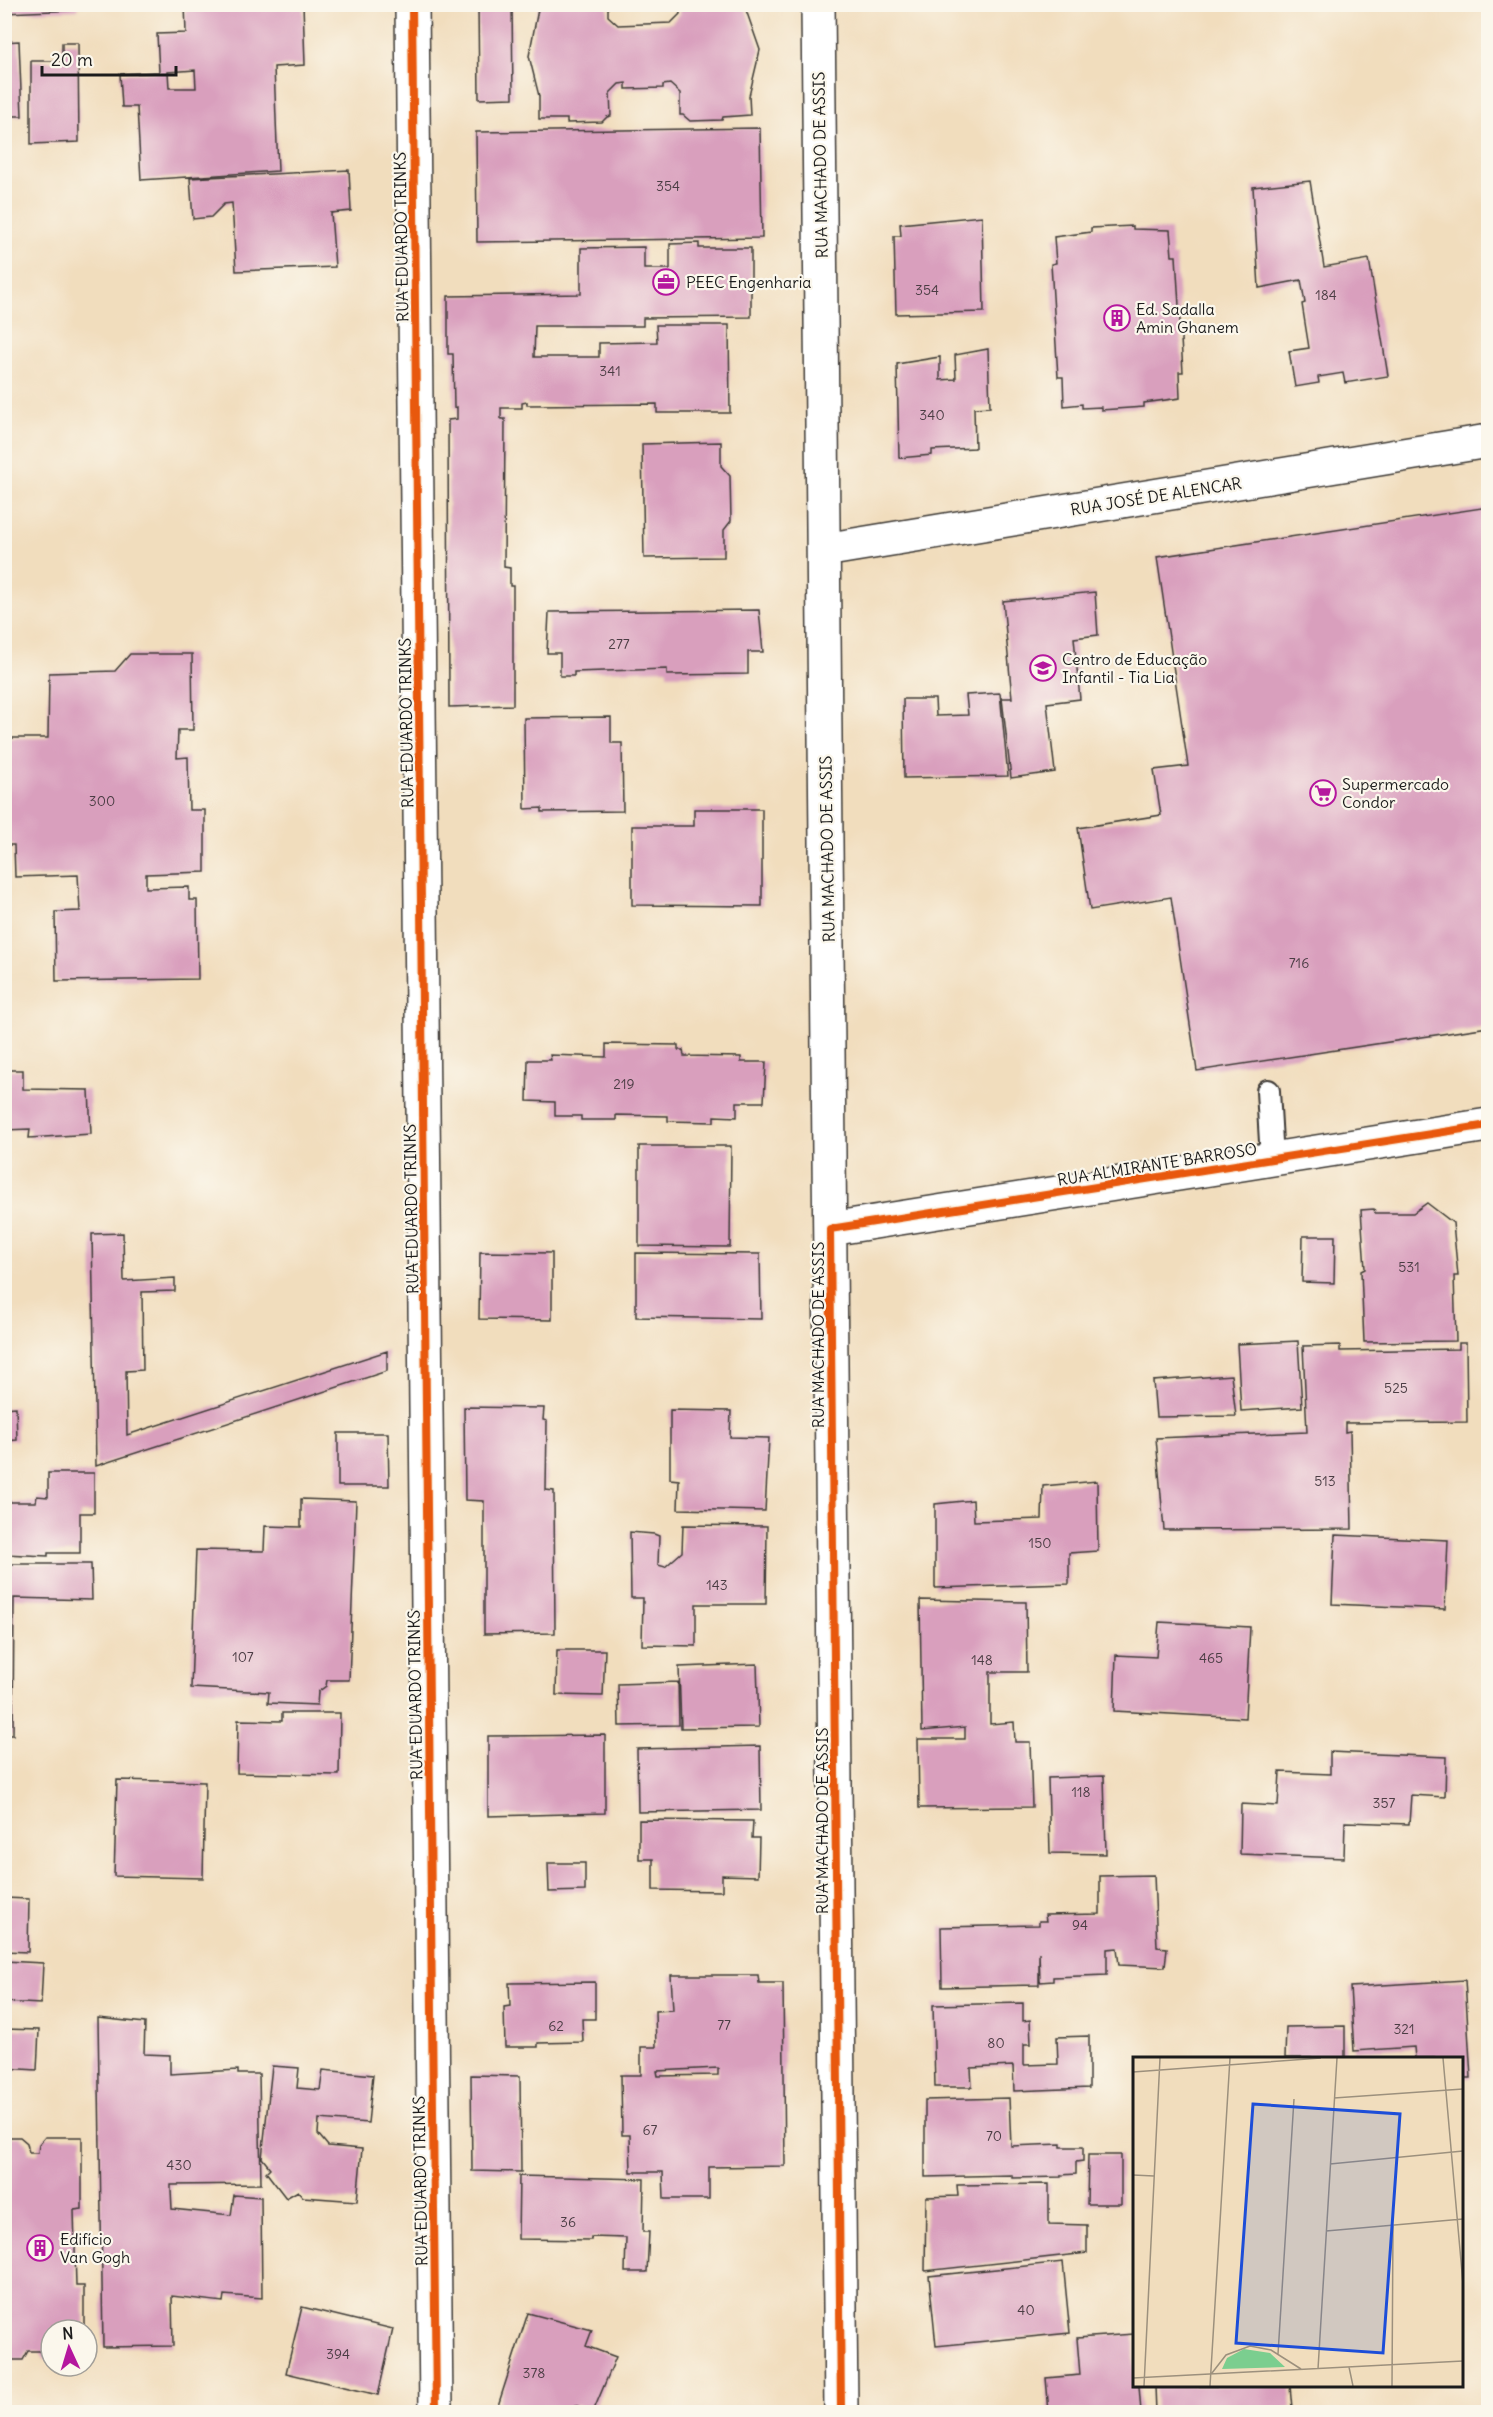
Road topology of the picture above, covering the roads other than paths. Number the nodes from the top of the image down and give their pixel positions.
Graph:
1 (412, 4) edge
2 (818, 4) edge
3 (1488, 441) edge
4 (824, 550) junction
5 (1268, 1091) dead end
6 (1488, 1125) edge
7 (1272, 1159) junction
8 (831, 1229) junction
9 (436, 2412) edge
10 (841, 2412) edge

1 - 9 street, RUA EDUARDO TRINKS
2 - 4 street, RUA MACHADO DE ASSIS
3 - 4 street, RUA JOSÉ DE ALENCAR
4 - 8 street, RUA MACHADO DE ASSIS
5 - 7 lane
6 - 7 street, RUA ALMIRANTE BARROSO
7 - 8 street, RUA ALMIRANTE BARROSO
8 - 10 street, RUA MACHADO DE ASSIS

